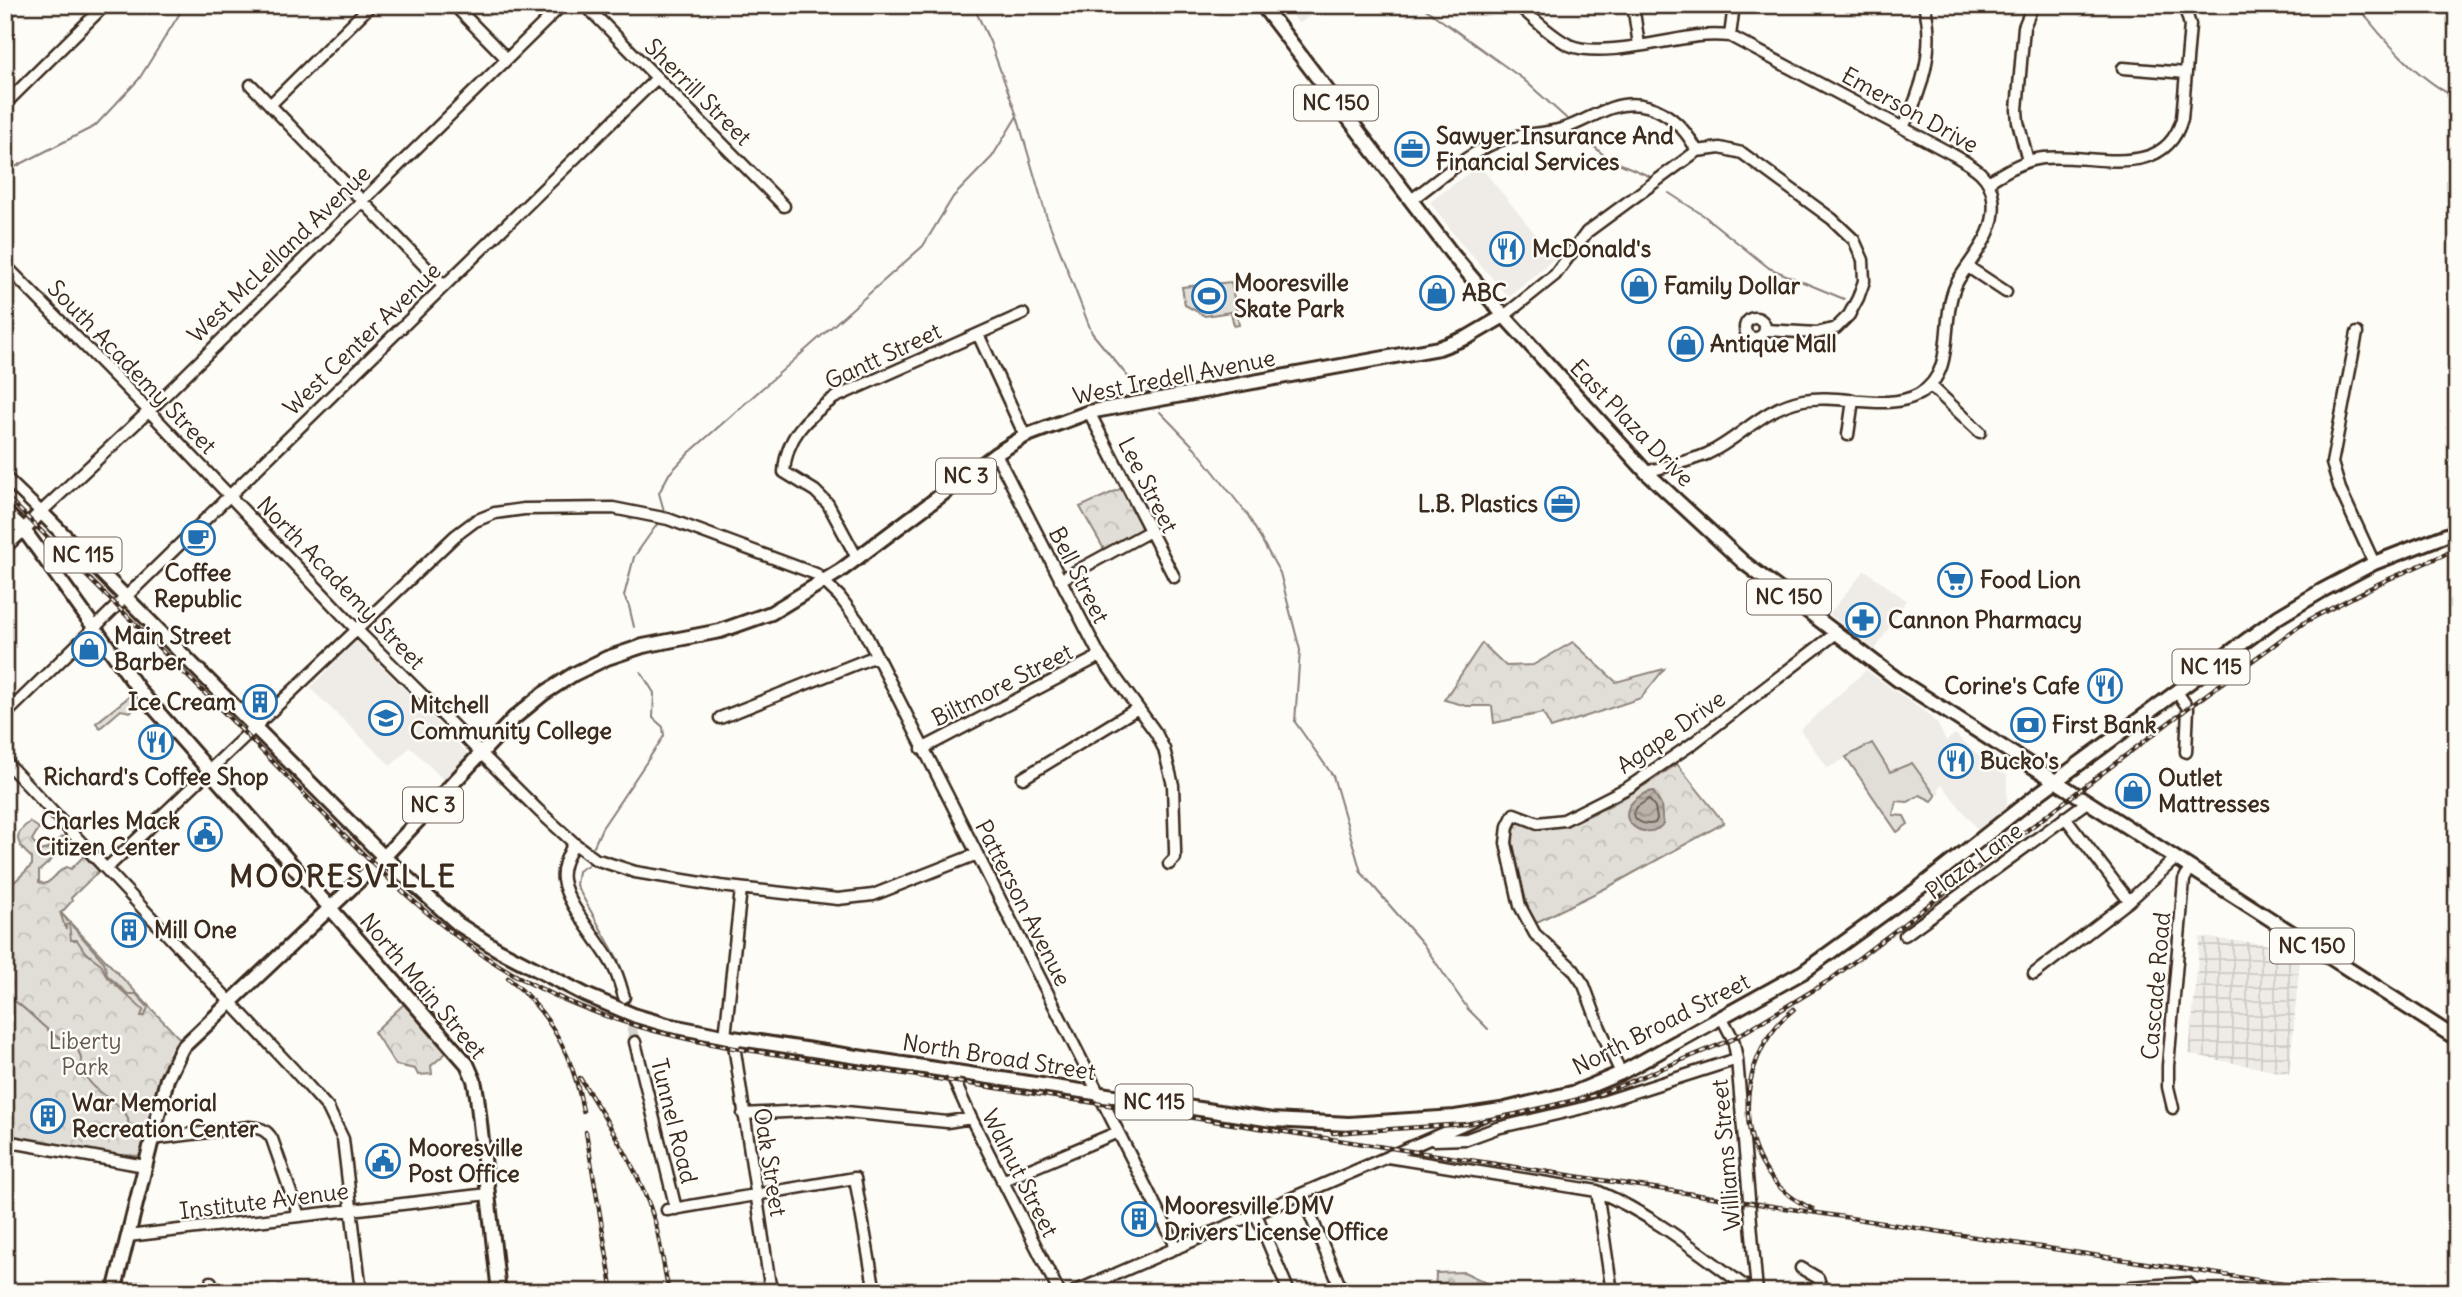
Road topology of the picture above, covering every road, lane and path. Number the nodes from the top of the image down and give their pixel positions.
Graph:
1 (105, 5) edge
2 (370, 5) edge
3 (454, 5) edge
4 (562, 5) edge
5 (585, 5) edge
6 (1262, 5) edge
7 (1518, 5) edge
8 (1633, 5) edge
9 (1734, 5) edge
10 (1924, 5) edge
11 (2033, 5) edge
12 (2184, 5) edge
13 (1730, 36) junction
14 (1639, 44) junction
15 (507, 59) junction
16 (2123, 68) dead end
17 (2186, 73) junction
18 (657, 78) junction
19 (251, 85) dead end
20 (5, 104) edge
21 (270, 105) junction
22 (1903, 127) junction
23 (1697, 151) junction
24 (2028, 161) junction
25 (1988, 182) junction
26 (1411, 200) junction
27 (363, 202) junction
28 (784, 206) dead end
29 (5, 265) edge
30 (1968, 267) junction
31 (443, 286) junction
32 (2006, 292) dead end
33 (1023, 314) dead end
34 (1504, 316) junction
35 (1766, 330) dead end
36 (2357, 333) dead end
37 (978, 334) junction
38 (1931, 386) junction
39 (1853, 400) junction
40 (149, 411) junction
41 (1089, 412) junction
42 (1980, 432) dead end
43 (1849, 435) dead end
44 (1025, 436) junction
45 (996, 454) junction
46 (1646, 472) junction
47 (5, 477) edge
48 (230, 496) junction
49 (5, 512) edge
50 (41, 512) junction
51 (24, 530) junction
52 (1150, 531) junction
53 (2457, 531) edge
54 (5, 548) edge
55 (857, 558) junction
56 (2374, 563) junction
57 (1174, 577) dead end
58 (1060, 580) junction
59 (825, 581) junction
60 (125, 597) junction
61 (94, 627) junction
62 (356, 629) junction
63 (1835, 634) junction
64 (876, 656) junction
65 (1100, 656) junction
66 (2177, 692) junction
67 (1138, 708) junction
68 (5, 715) edge
69 (720, 718) dead end
70 (254, 728) junction
71 (922, 749) junction
72 (2186, 752) dead end
73 (482, 754) junction
74 (5, 761) edge
75 (209, 771) junction
76 (1023, 778) dead end
77 (2055, 782) junction
78 (2087, 802) junction
79 (2066, 817) junction
80 (574, 843) junction
81 (976, 854) junction
82 (384, 857) junction
83 (2175, 859) junction
84 (1169, 864) dead end
85 (2190, 868) junction
86 (106, 869) junction
87 (741, 889) junction
88 (2129, 901) junction
89 (330, 909) junction
90 (1905, 935) dead end
91 (2035, 974) dead end
92 (624, 997) tunnel mouth
93 (231, 1003) junction
94 (1723, 1018) junction
95 (729, 1037) junction
96 (2457, 1039) edge
97 (635, 1042) tunnel mouth
98 (1737, 1059) junction
99 (950, 1071) junction
100 (1621, 1073) junction
101 (1098, 1094) junction
102 (2173, 1108) dead end
103 (1494, 1111) junction
104 (743, 1114) junction
105 (971, 1118) junction
106 (1118, 1132) junction
107 (152, 1139) junction
108 (1430, 1140) junction
109 (5, 1141) edge
110 (1388, 1157) junction
111 (145, 1166) junction
112 (1002, 1181) junction
113 (1597, 1191) junction
114 (488, 1194) junction
115 (1302, 1195) junction
116 (755, 1196) junction
117 (352, 1210) junction
118 (1256, 1214) junction
119 (299, 1216) junction
120 (128, 1236) junction
121 (1177, 1248) junction
122 (1801, 1268) dead end
123 (114, 1292) edge
124 (122, 1292) edge
125 (152, 1292) edge
126 (361, 1292) edge
127 (499, 1292) edge
128 (771, 1292) edge
129 (875, 1292) edge
130 (1059, 1292) edge
131 (1074, 1292) edge
132 (1289, 1292) edge
133 (1334, 1292) edge
134 (1612, 1292) edge
135 (1755, 1292) edge
136 (1823, 1292) edge
137 (2130, 1292) edge
138 (2196, 1292) edge

1 - 20 street
2 - 21 street
3 - 15 street
4 - 15 street, West McLelland Avenue
5 - 18 street, Sherrill Street
6 - 26 main road, East Plaza Drive / NC 150
7 - 14 street, Emerson Drive
8 - 14 street
9 - 13 street
10 - 22 street
11 - 24 street
12 - 17 street
13 - 14 street, Emerson Drive
13 - 22 street, Emerson Drive
15 - 27 street, West McLelland Avenue
16 - 17 street
17 - 24 street
18 - 28 street, Sherrill Street
18 - 31 street, West Center Avenue
19 - 21 street
21 - 27 street
22 - 25 street, Emerson Drive
23 - 26 street
23 - 34 street, West Iredell Avenue
23 - 35 street
24 - 25 street
25 - 30 street, Emerson Drive
26 - 34 main road, East Plaza Drive / NC 150
27 - 31 street
27 - 40 street, West McLelland Avenue
29 - 40 street, South Academy Street
30 - 32 street
30 - 38 street, Emerson Drive
31 - 48 street, West Center Avenue
33 - 37 street, Gantt Street
34 - 41 main road, West Iredell Avenue / NC 3
34 - 46 main road, East Plaza Drive / NC 150
36 - 56 street
37 - 44 street
37 - 55 street, Gantt Street
38 - 39 street
38 - 42 street
39 - 43 street
39 - 46 street
40 - 48 street, South Academy Street
40 - 50 street, West McLelland Avenue
41 - 44 main road, West Iredell Avenue / NC 3
41 - 52 street, Lee Street
44 - 45 main road, West Iredell Avenue / NC 3
45 - 55 main road, West Iredell Avenue / NC 3
45 - 58 street, Bell Street
46 - 63 main road, East Plaza Drive / NC 150
47 - 50 street
48 - 60 street, West Center Avenue
48 - 62 street, North Academy Street
49 - 51 main road, NC 115
50 - 51 main road, West McLelland Avenue / NC 115
50 - 60 main road, NC 115
51 - 54 street
51 - 61 main road, NC 115
52 - 57 street, Lee Street
52 - 58 street
53 - 56 main road, NC 115
55 - 59 main road, West Iredell Avenue / NC 3
56 - 66 main road, NC 115
58 - 65 street, Bell Street
59 - 62 street
59 - 64 street, Patterson Avenue
59 - 73 main road, West Iredell Avenue / NC 3
60 - 61 street, West Center Avenue
60 - 70 main road, North Broad Street / NC 115
61 - 68 street, West Center Avenue
61 - 75 main road, North Main Street
62 - 70 street
62 - 73 street, North Academy Street
63 - 77 main road, East Plaza Drive / NC 150
63 - 100 street, Agape Drive
64 - 69 street
64 - 71 street, Patterson Avenue
65 - 67 street, Bell Street
65 - 71 street, Biltmore Street
66 - 72 street
66 - 77 main road, NC 115
67 - 76 street
67 - 84 street, Bell Street
70 - 75 street
70 - 82 main road, North Broad Street / NC 115
71 - 81 street, Patterson Avenue
73 - 80 street, North Academy Street
73 - 82 main road, West Iredell Avenue / NC 3
74 - 86 street
75 - 86 street
75 - 89 main road, North Main Street
77 - 78 main road, NC 150
77 - 94 main road, North Broad Street / NC 115
78 - 79 street, Plaza Lane
78 - 83 main road, NC 150
79 - 88 street
79 - 90 street, Plaza Lane
80 - 87 street, North Academy Street
80 - 92 street
81 - 87 street, North Academy Street
81 - 101 street, Patterson Avenue
82 - 89 main road, West Iredell Avenue / NC 3
82 - 95 main road, North Broad Street / NC 115
83 - 85 main road, NC 150
83 - 88 street
85 - 96 main road, NC 150
85 - 102 street, Cascade Road
86 - 93 street
87 - 95 street, Oak Street
88 - 91 street
89 - 93 main road, NC 3
89 - 114 main road, North Main Street
93 - 107 main road, NC 3
93 - 117 street
94 - 98 street, Williams Street
94 - 100 main road, North Broad Street / NC 115
95 - 99 main road, North Broad Street / NC 115
95 - 104 street, Oak Street
97 - 116 street, Tunnel Road
98 - 108 street
98 - 135 street, Williams Street
99 - 101 main road, North Broad Street / NC 115
99 - 105 street, Walnut Street
100 - 103 main road, North Broad Street / NC 115
101 - 103 main road, North Broad Street / NC 115
101 - 106 street, Patterson Avenue
103 - 108 street
104 - 105 street
104 - 116 street, Oak Street
105 - 112 street, Walnut Street
106 - 112 street
106 - 121 street, Patterson Avenue
107 - 111 main road, NC 3
107 - 119 street
108 - 110 street
109 - 111 street
110 - 113 street
110 - 115 street
111 - 120 main road, NC 3
112 - 130 street, Walnut Street
113 - 134 street
113 - 135 street
114 - 117 street, Institute Avenue
114 - 127 main road, North Main Street
115 - 118 street
115 - 133 street
116 - 128 street, Oak Street
116 - 129 street
117 - 119 street, Institute Avenue
117 - 126 street
118 - 121 street
118 - 132 street
119 - 120 street, Institute Avenue
120 - 123 main road, NC 3
121 - 131 street
122 - 136 street
124 - 125 street
137 - 138 street

